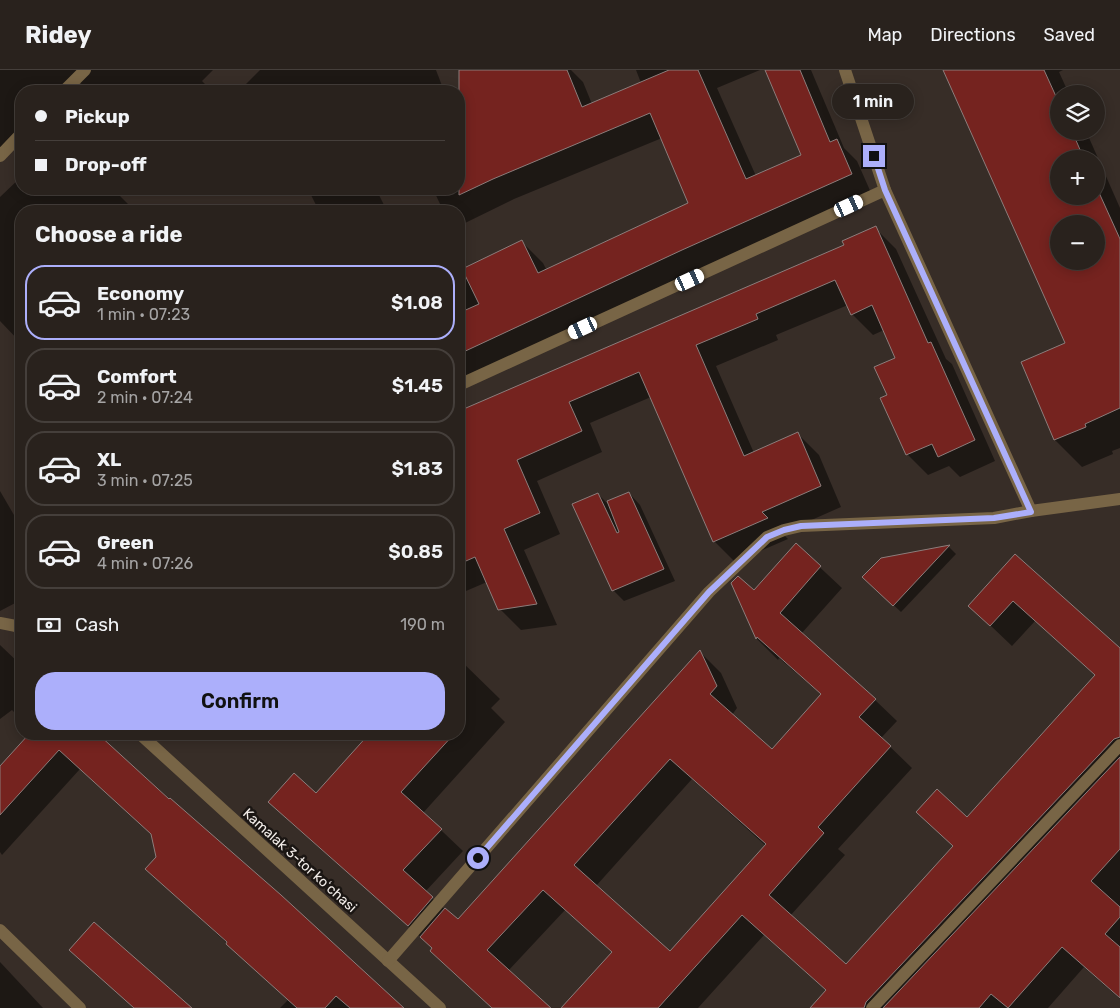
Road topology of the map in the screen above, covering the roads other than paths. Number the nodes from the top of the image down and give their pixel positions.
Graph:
1 (85, 70) edge
2 (845, 70) edge
3 (70, 85) edge
4 (15, 140) edge
5 (0, 156) edge
6 (885, 190) junction
7 (465, 382) edge
8 (1120, 499) edge
9 (1031, 512) junction
10 (0, 623) edge
11 (15, 626) edge
12 (147, 740) edge
13 (1120, 745) edge
14 (0, 930) edge
15 (388, 961) junction
16 (80, 1008) edge
17 (440, 1008) edge
18 (872, 1008) edge

1 - 3 street
2 - 6 street
4 - 5 street
6 - 7 street
6 - 9 street
8 - 9 street
9 - 15 street
10 - 11 street
12 - 15 street, Kamalak 3-tor koʻchasi
13 - 18 street
14 - 16 street
15 - 17 street, Kamalak 3-tor koʻchasi

